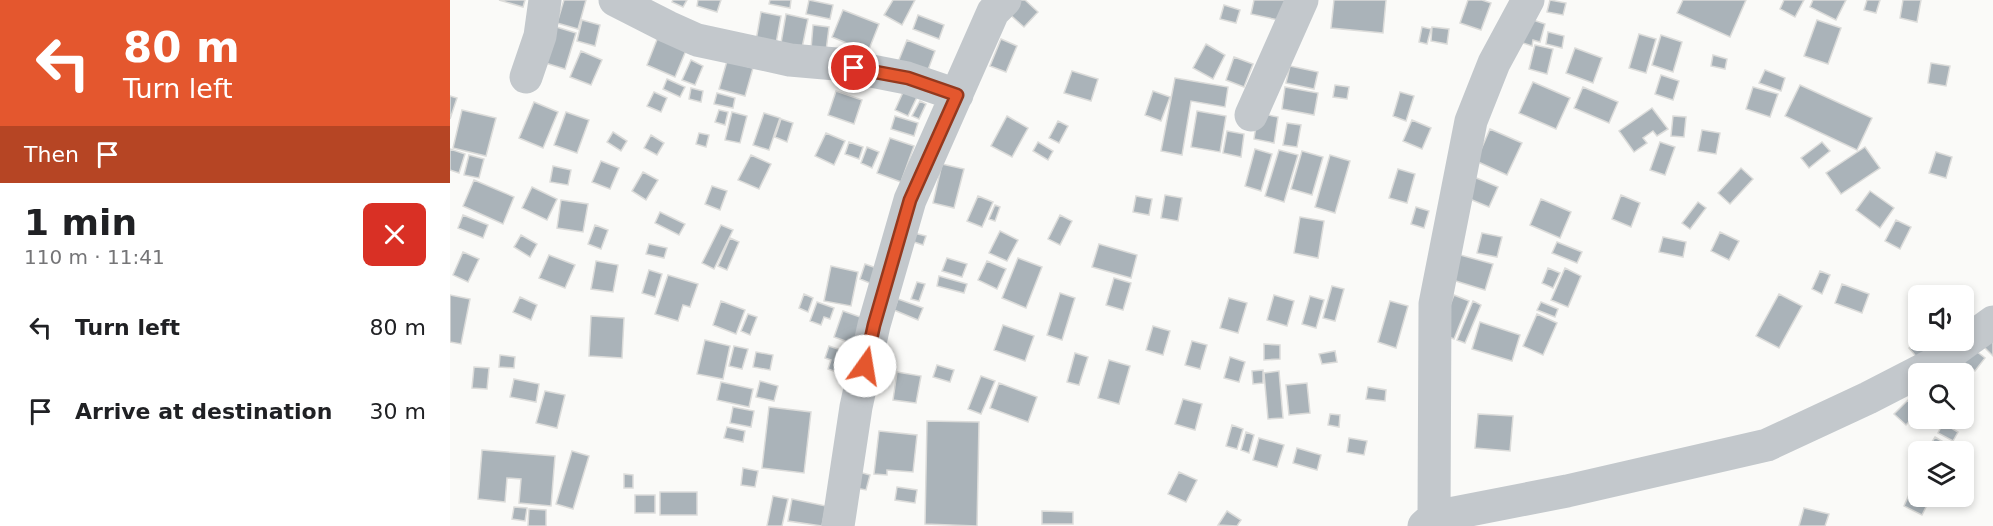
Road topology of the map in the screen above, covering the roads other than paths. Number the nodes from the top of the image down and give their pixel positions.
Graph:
1 (545, 0) edge
2 (615, 0) edge
3 (1005, 0) edge
4 (1302, 0) edge
5 (1528, 0) edge
6 (526, 78) dead end
7 (957, 95) junction
8 (1251, 115) dead end
9 (1993, 322) edge
10 (1429, 521) edge
11 (838, 526) edge

1 - 6 street
2 - 7 street
3 - 7 street
4 - 8 street
5 - 10 street
7 - 11 street
9 - 10 street

